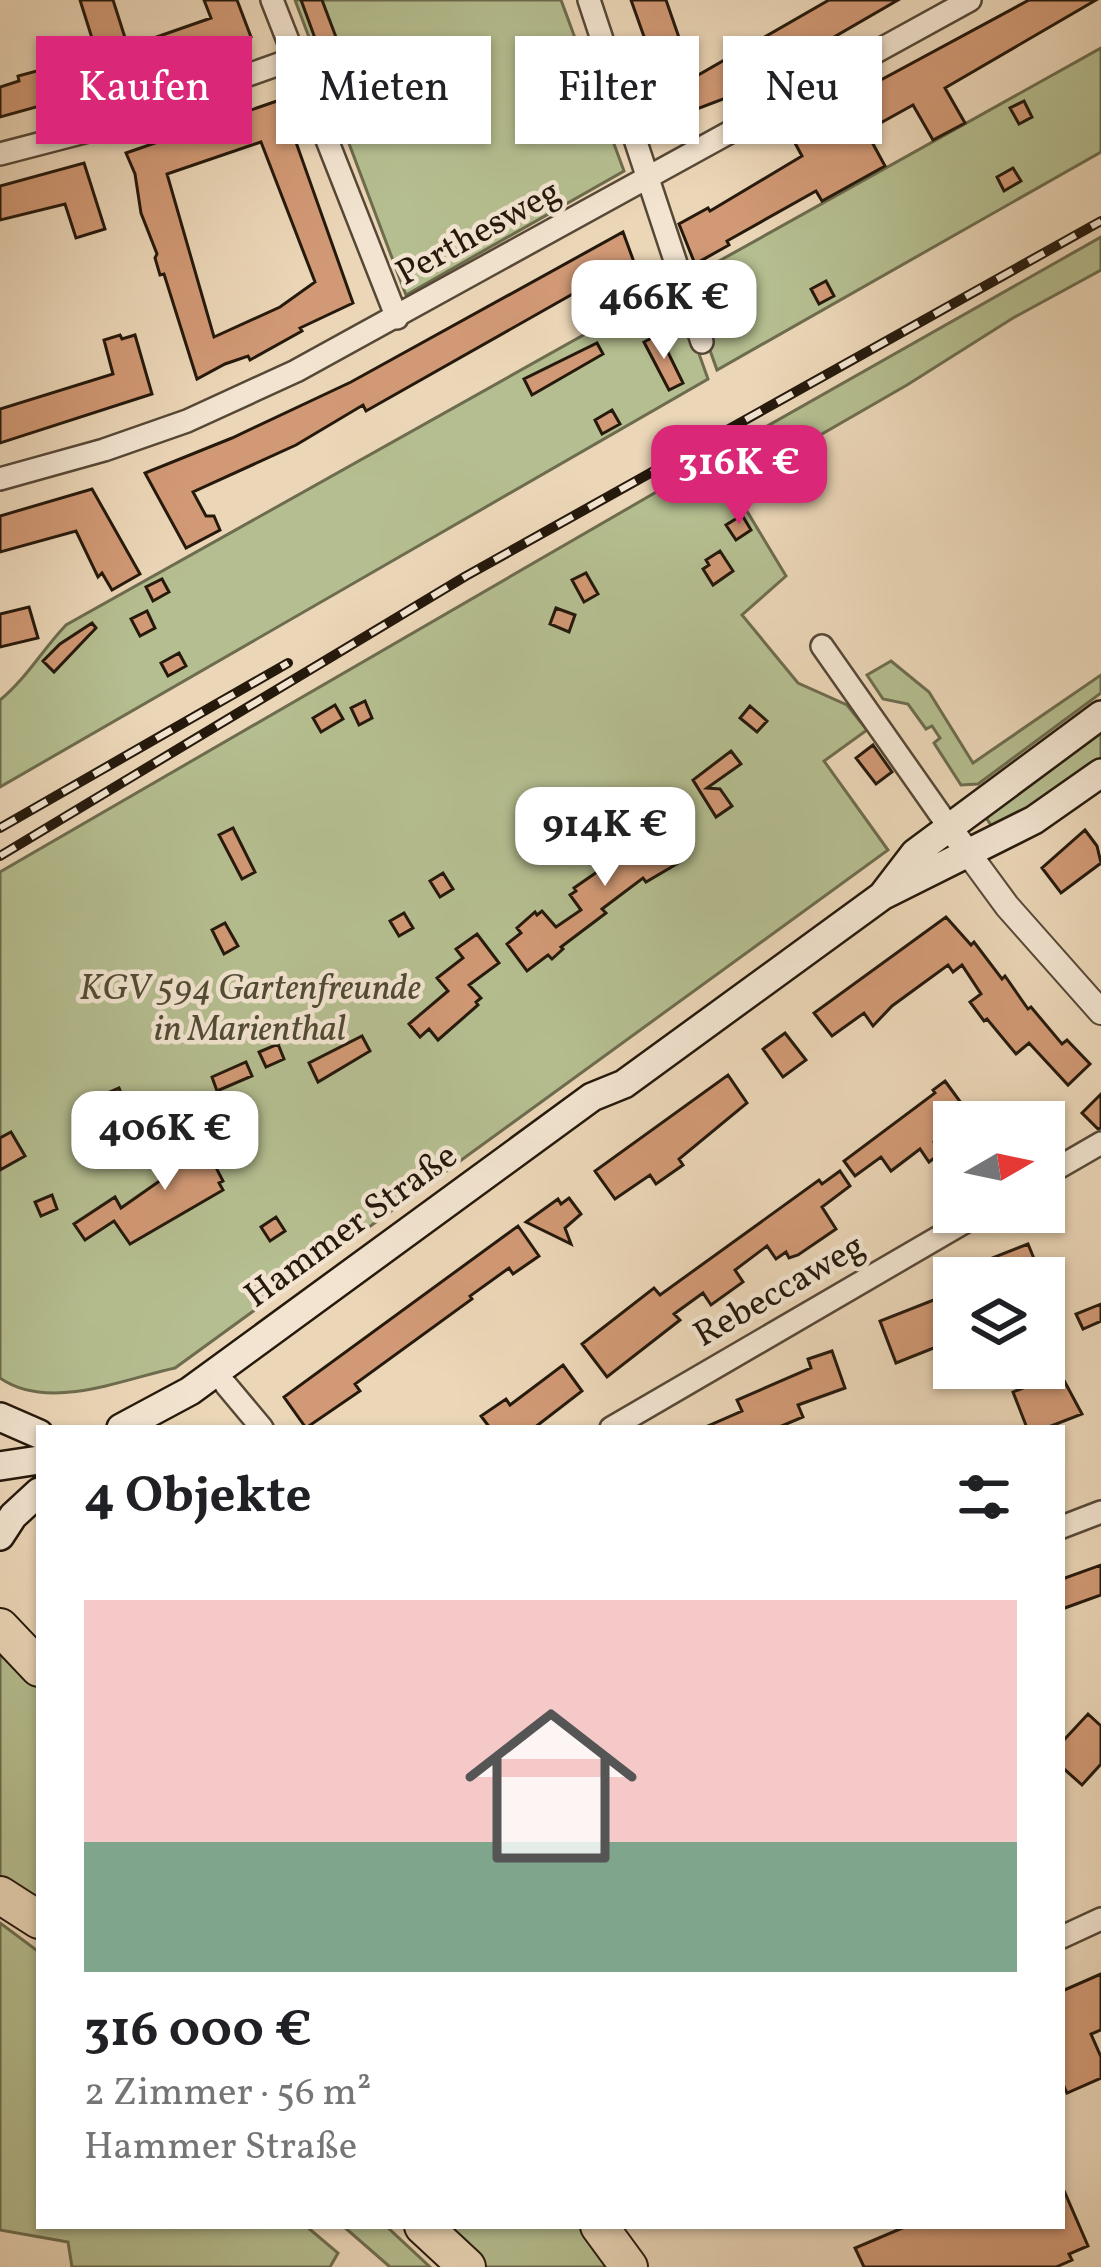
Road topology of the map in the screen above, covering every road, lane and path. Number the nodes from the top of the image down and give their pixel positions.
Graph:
1 (272, 0) edge
2 (590, 0) edge
3 (970, 0) edge
4 (287, 36) edge
5 (276, 65) edge
6 (330, 144) edge
7 (0, 154) edge
8 (650, 178) junction
9 (397, 317) junction
10 (702, 342) dead end
11 (0, 479) edge
12 (822, 646) dead end
13 (1101, 715) edge
14 (1101, 772) edge
15 (949, 827) junction
16 (969, 854) junction
17 (882, 896) junction
18 (1101, 1012) edge
19 (624, 1084) junction
20 (1101, 1143) edge
21 (1065, 1164) edge
22 (946, 1233) edge
23 (226, 1385) junction
24 (0, 1417) edge
25 (126, 1425) edge
26 (167, 1425) edge
27 (259, 1425) edge
28 (616, 1425) edge
29 (36, 1433) edge
30 (36, 1460) edge
31 (0, 1466) edge
32 (36, 1495) edge
33 (1101, 1511) edge
34 (1065, 1526) edge
35 (0, 1537) edge
36 (0, 1628) edge
37 (36, 1665) edge
38 (0, 1895) edge
39 (36, 1918) edge
40 (1101, 1919) edge
41 (1065, 1935) edge
42 (426, 2229) edge
43 (601, 2229) edge
44 (467, 2267) edge
45 (628, 2267) edge

1 - 4 street
2 - 8 street
3 - 8 street, Perthesweg
5 - 7 street
6 - 9 street
8 - 9 street, Perthesweg
8 - 10 street
9 - 11 street, Perthesweg
12 - 15 street
13 - 15 main road, Hammer Straße
14 - 16 main road, Hammer Straße
15 - 16 street
15 - 17 main road, Hammer Straße
16 - 17 main road, Hammer Straße
16 - 18 street
17 - 19 main road, Hammer Straße
19 - 23 main road, Hammer Straße
19 - 25 main road, Hammer Straße
20 - 21 street
22 - 28 street, Rebeccaweg
23 - 26 main road, Hammer Straße
23 - 27 street
24 - 29 main road
30 - 31 main road
32 - 35 main road
33 - 34 street
36 - 37 highway
38 - 39 highway
40 - 41 street
42 - 44 highway
43 - 45 highway

